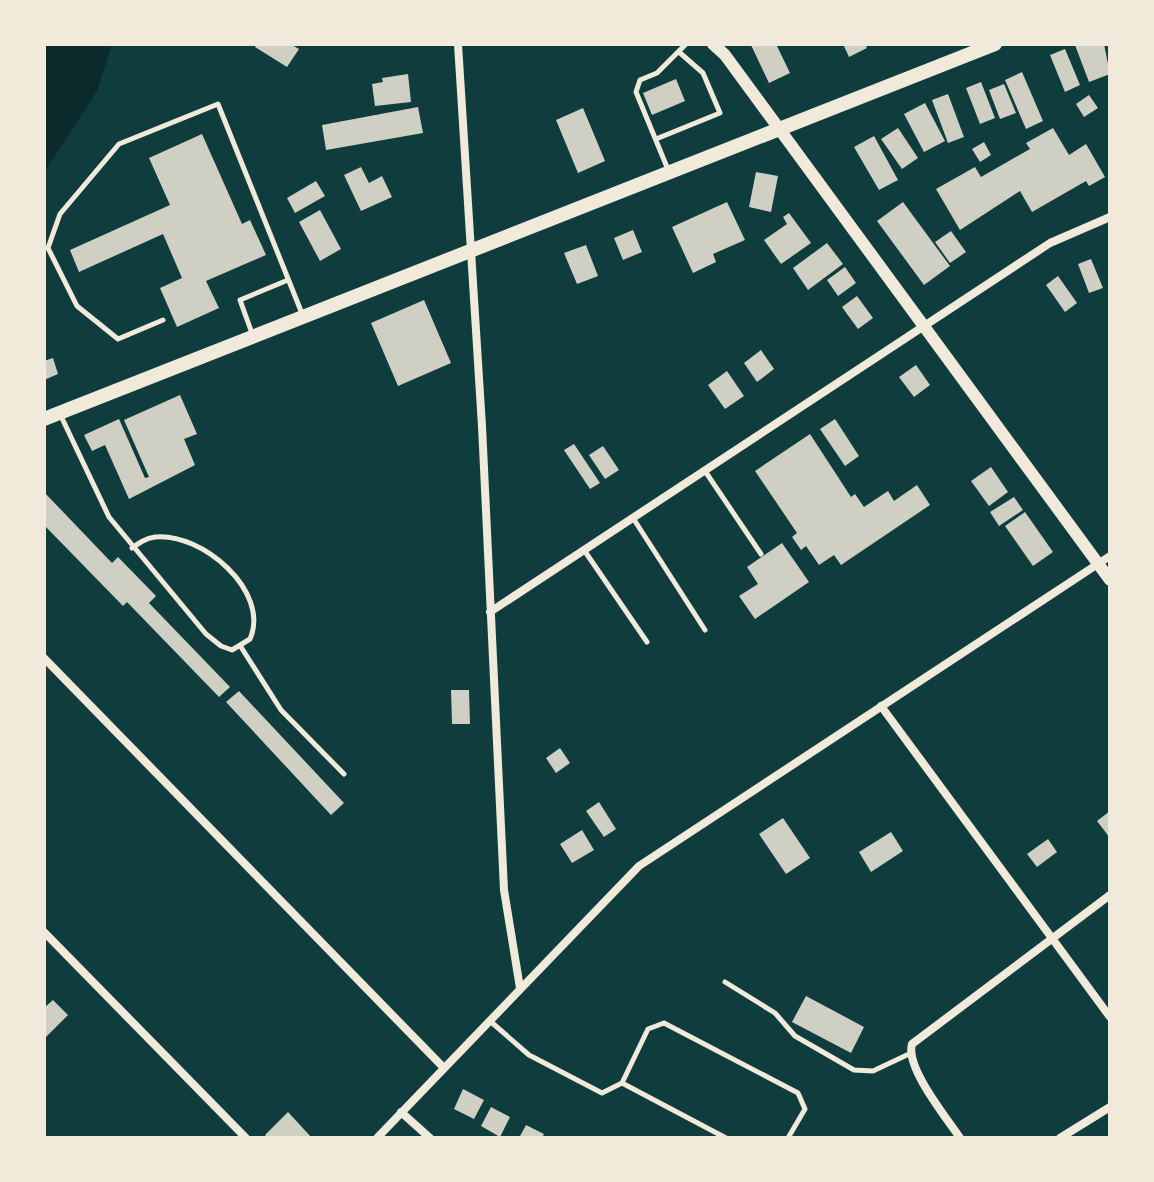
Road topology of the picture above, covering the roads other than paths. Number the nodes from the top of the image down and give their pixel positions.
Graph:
1 (458, 44) edge
2 (686, 44) edge
3 (713, 44) edge
4 (995, 44) edge
5 (679, 52) junction
6 (778, 129) junction
7 (656, 139) junction
8 (669, 172) junction
9 (1110, 217) edge
10 (472, 250) junction
11 (288, 280) junction
12 (303, 317) junction
13 (163, 320) dead end
14 (923, 327) junction
15 (253, 337) junction
16 (60, 413) junction
17 (44, 419) edge
18 (704, 470) junction
19 (632, 518) junction
20 (132, 548) junction
21 (584, 549) junction
22 (761, 554) dead end
23 (1110, 556) edge
24 (1098, 564) junction
25 (1110, 580) edge
26 (490, 612) junction
27 (705, 630) dead end
28 (647, 642) dead end
29 (241, 647) junction
30 (44, 658) edge
31 (881, 706) junction
32 (344, 774) dead end
33 (1110, 895) edge
34 (44, 932) edge
35 (1052, 938) junction
36 (725, 982) dead end
37 (520, 988) junction
38 (1110, 1017) edge
39 (490, 1020) junction
40 (909, 1054) junction
41 (444, 1068) junction
42 (622, 1083) junction
43 (1110, 1107) edge
44 (401, 1112) junction
45 (246, 1138) edge
46 (377, 1138) edge
47 (430, 1138) edge
48 (726, 1138) edge
49 (788, 1138) edge
50 (960, 1138) edge
51 (1060, 1138) edge

1 - 10 street
2 - 5 lane
3 - 6 street
4 - 6 main road
5 - 7 lane
5 - 7 lane
6 - 8 main road
6 - 14 street
7 - 8 lane
8 - 10 main road
9 - 14 street
10 - 12 main road
10 - 26 street
11 - 12 lane
11 - 13 lane
11 - 15 lane
12 - 15 main road
14 - 18 street
14 - 24 street
15 - 16 main road
16 - 17 main road
16 - 20 lane
18 - 19 street
18 - 22 lane
19 - 21 street
19 - 27 lane
20 - 29 lane
20 - 29 lane
21 - 26 street
21 - 28 lane
23 - 24 street
24 - 25 street
24 - 31 street
26 - 37 street
29 - 32 lane
30 - 41 street
31 - 35 street
31 - 37 street
33 - 35 street
34 - 45 street
35 - 38 street
35 - 40 street
36 - 40 lane
37 - 39 street
39 - 41 street
39 - 42 lane
40 - 50 street
41 - 44 street
42 - 48 lane
42 - 49 lane
43 - 51 street
44 - 46 street
44 - 47 street

